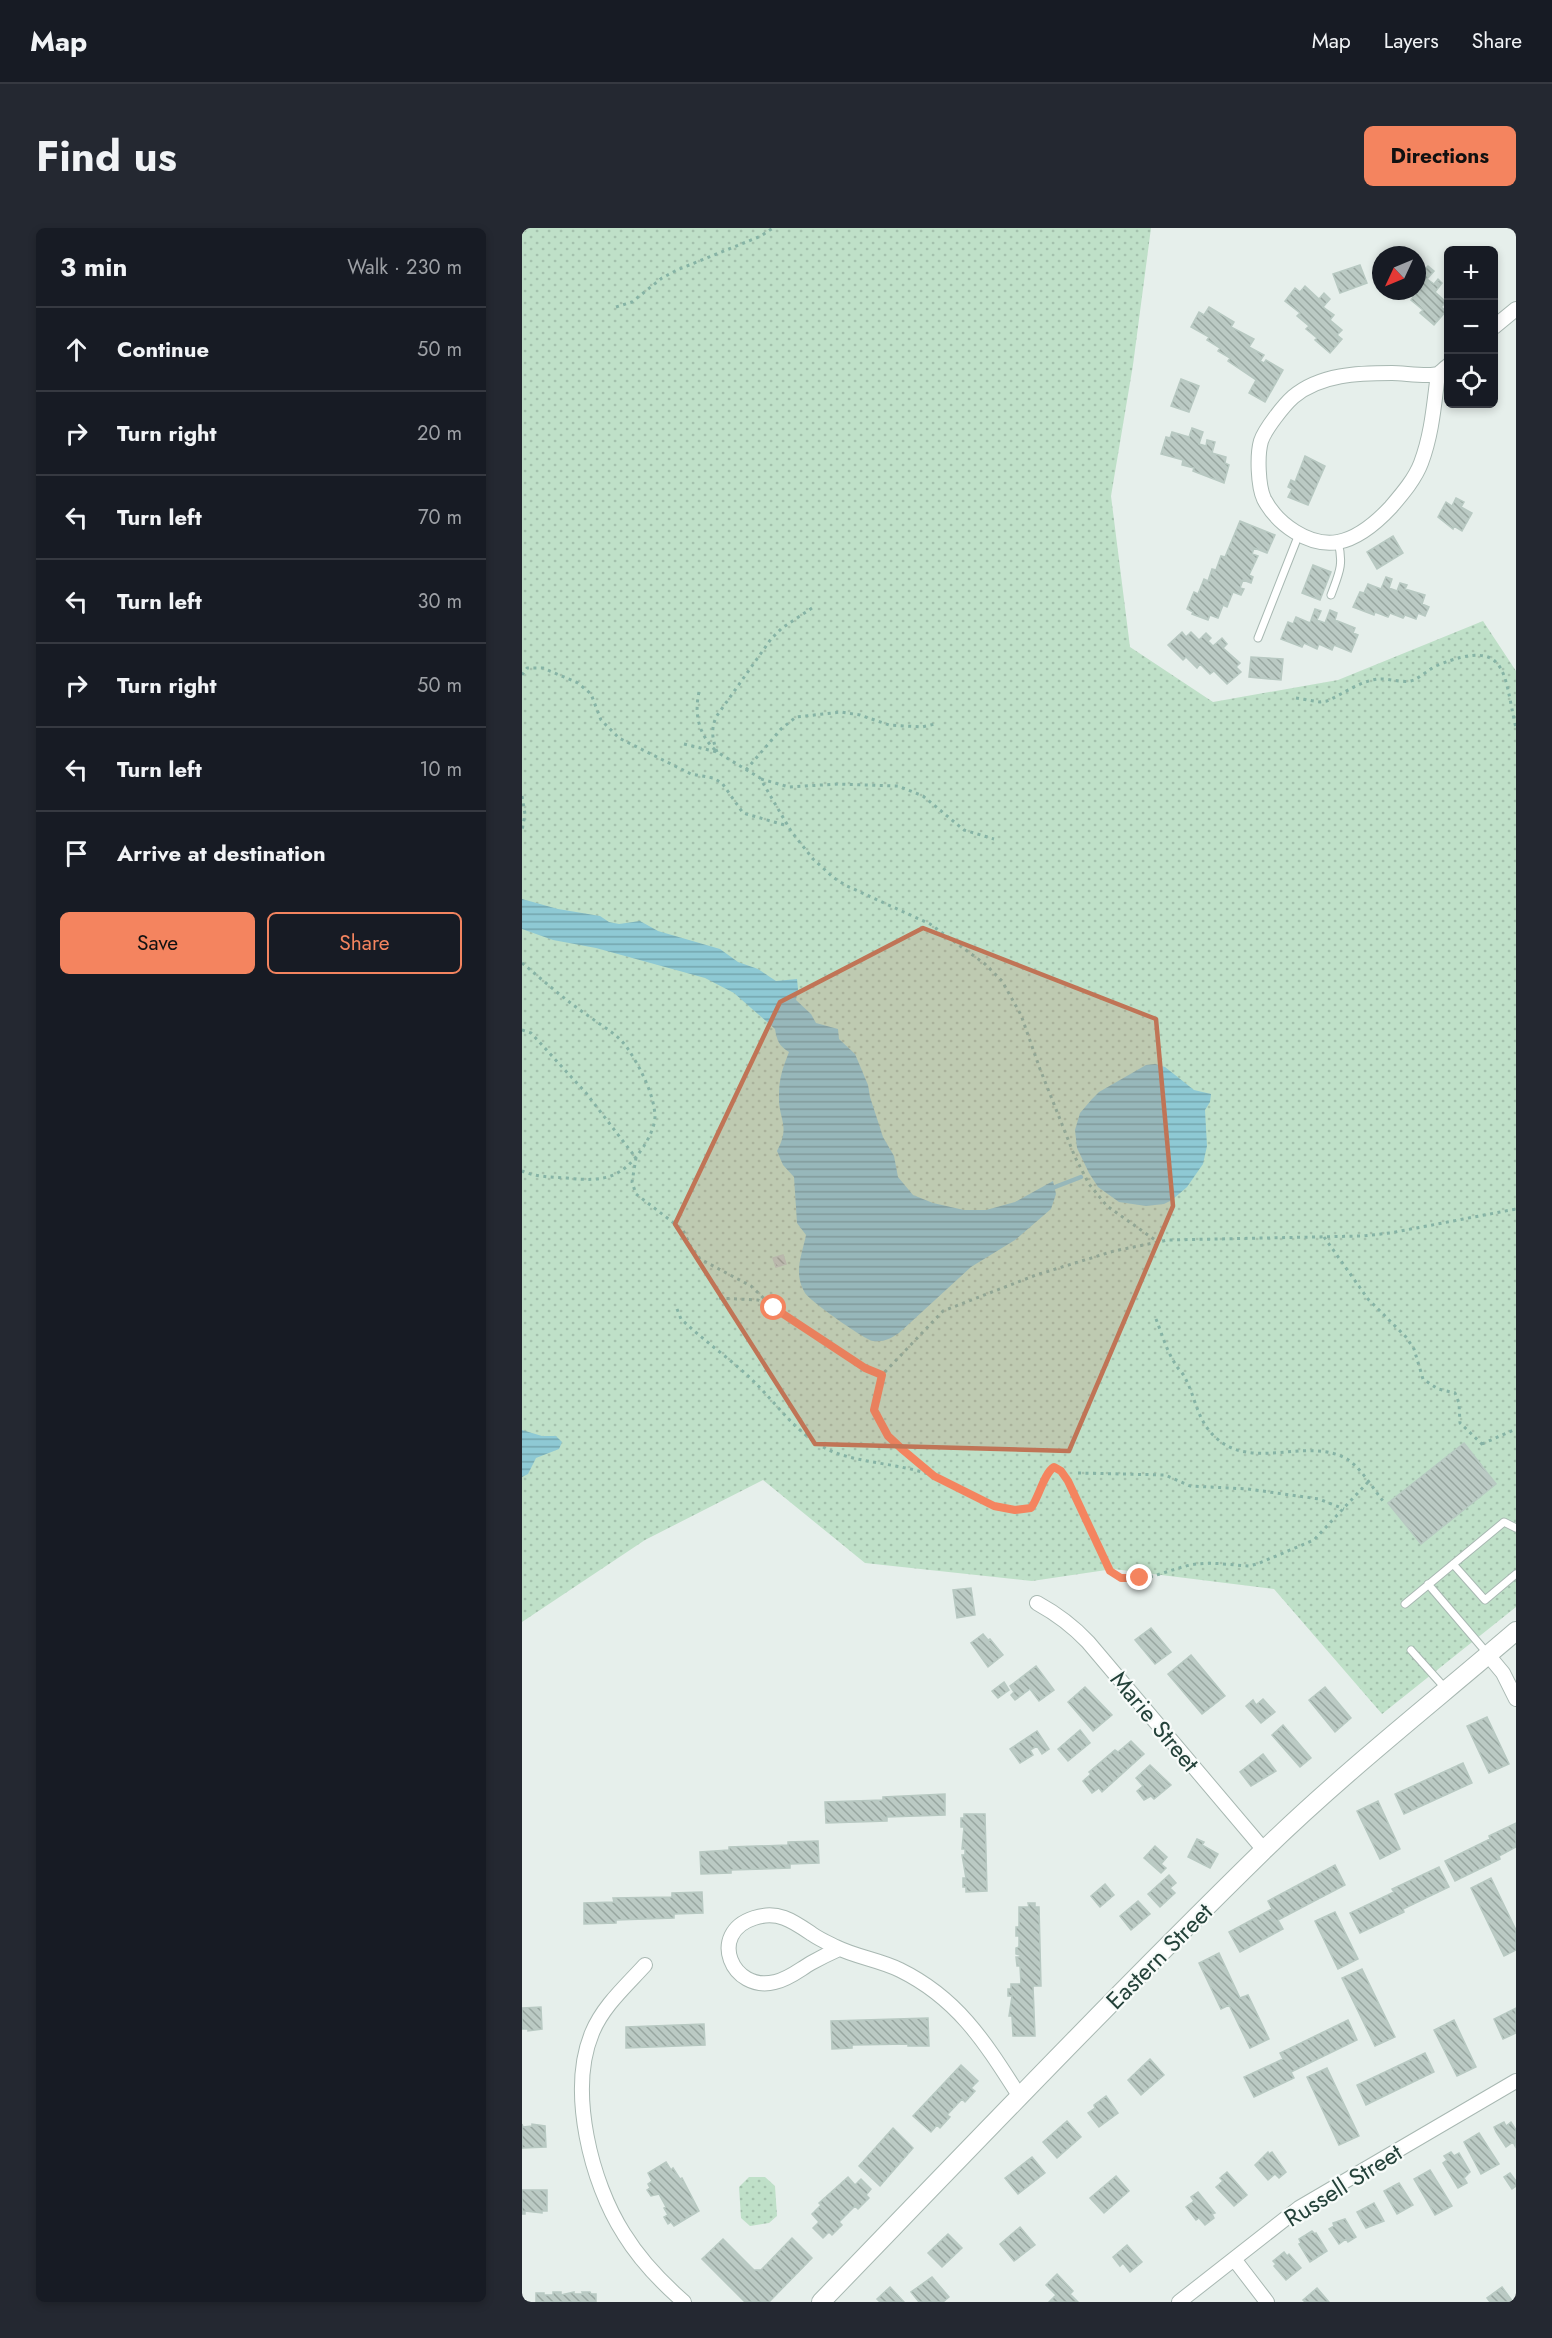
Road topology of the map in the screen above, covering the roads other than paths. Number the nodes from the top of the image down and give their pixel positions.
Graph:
1 (1516, 309) edge
2 (1498, 324) edge
3 (1443, 369) edge
4 (1299, 534) junction
5 (1338, 542) junction
6 (1331, 595) dead end
7 (1258, 638) dead end
8 (1516, 1528) edge
9 (1454, 1564) junction
10 (1516, 1574) edge
11 (1428, 1584) junction
12 (1037, 1603) dead end
13 (1405, 1604) dead end
14 (1516, 1631) edge
15 (1411, 1650) dead end
16 (1488, 1655) junction
17 (1447, 1689) junction
18 (1516, 1699) edge
19 (1264, 1850) junction
20 (839, 1948) junction
21 (645, 1965) dead end
22 (1516, 2081) edge
23 (1020, 2097) junction
24 (1234, 2259) junction
25 (684, 2302) edge
26 (821, 2302) edge
27 (1179, 2302) edge
28 (1267, 2302) edge

1 - 2 street
3 - 4 street
3 - 5 street
4 - 5 street
4 - 7 lane
5 - 6 lane
8 - 9 lane
9 - 10 lane
9 - 11 lane
11 - 13 lane
11 - 16 lane
12 - 19 street, Marie Street
14 - 16 street, Eastern Street
15 - 17 lane
16 - 17 street, Eastern Street
16 - 18 street
17 - 19 street, Eastern Street
19 - 23 street, Eastern Street
20 - 20 street
20 - 23 street
21 - 25 street
22 - 24 street, Russell Street
23 - 26 street, Eastern Street
24 - 27 street, Russell Street
24 - 28 street

